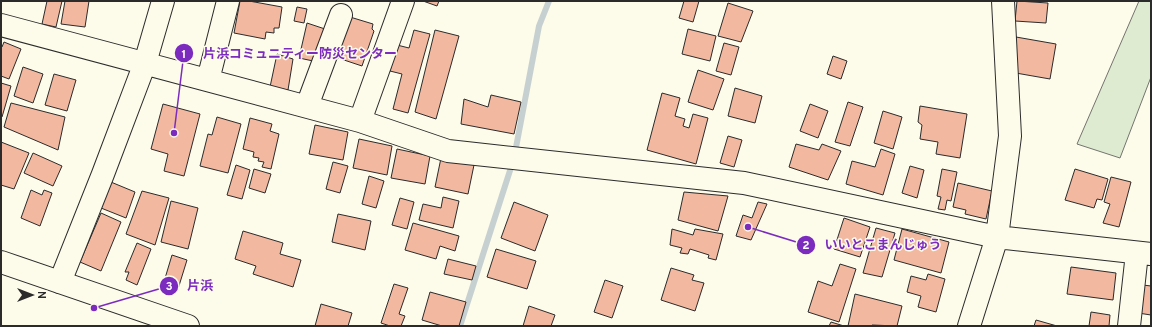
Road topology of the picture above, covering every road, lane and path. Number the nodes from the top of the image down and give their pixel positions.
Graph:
1 (162, 1) edge
2 (228, 1) edge
3 (402, 1) edge
4 (1003, 1) edge
5 (341, 16) dead end
6 (1, 25) edge
7 (145, 63) junction
8 (208, 80) junction
9 (307, 106) junction
10 (360, 121) junction
11 (997, 237) junction
12 (1144, 254) edge
13 (1, 262) edge
14 (60, 282) junction
15 (188, 326) edge
16 (969, 326) edge
17 (1129, 326) edge

1 - 7 main road
2 - 8 main road
3 - 10 main road
4 - 11 main road
5 - 9 main road
6 - 7 main road
7 - 8 main road
7 - 14 main road
8 - 9 main road
9 - 10 main road
10 - 11 main road
11 - 12 main road
11 - 16 main road
12 - 17 main road
13 - 14 main road
14 - 15 main road

